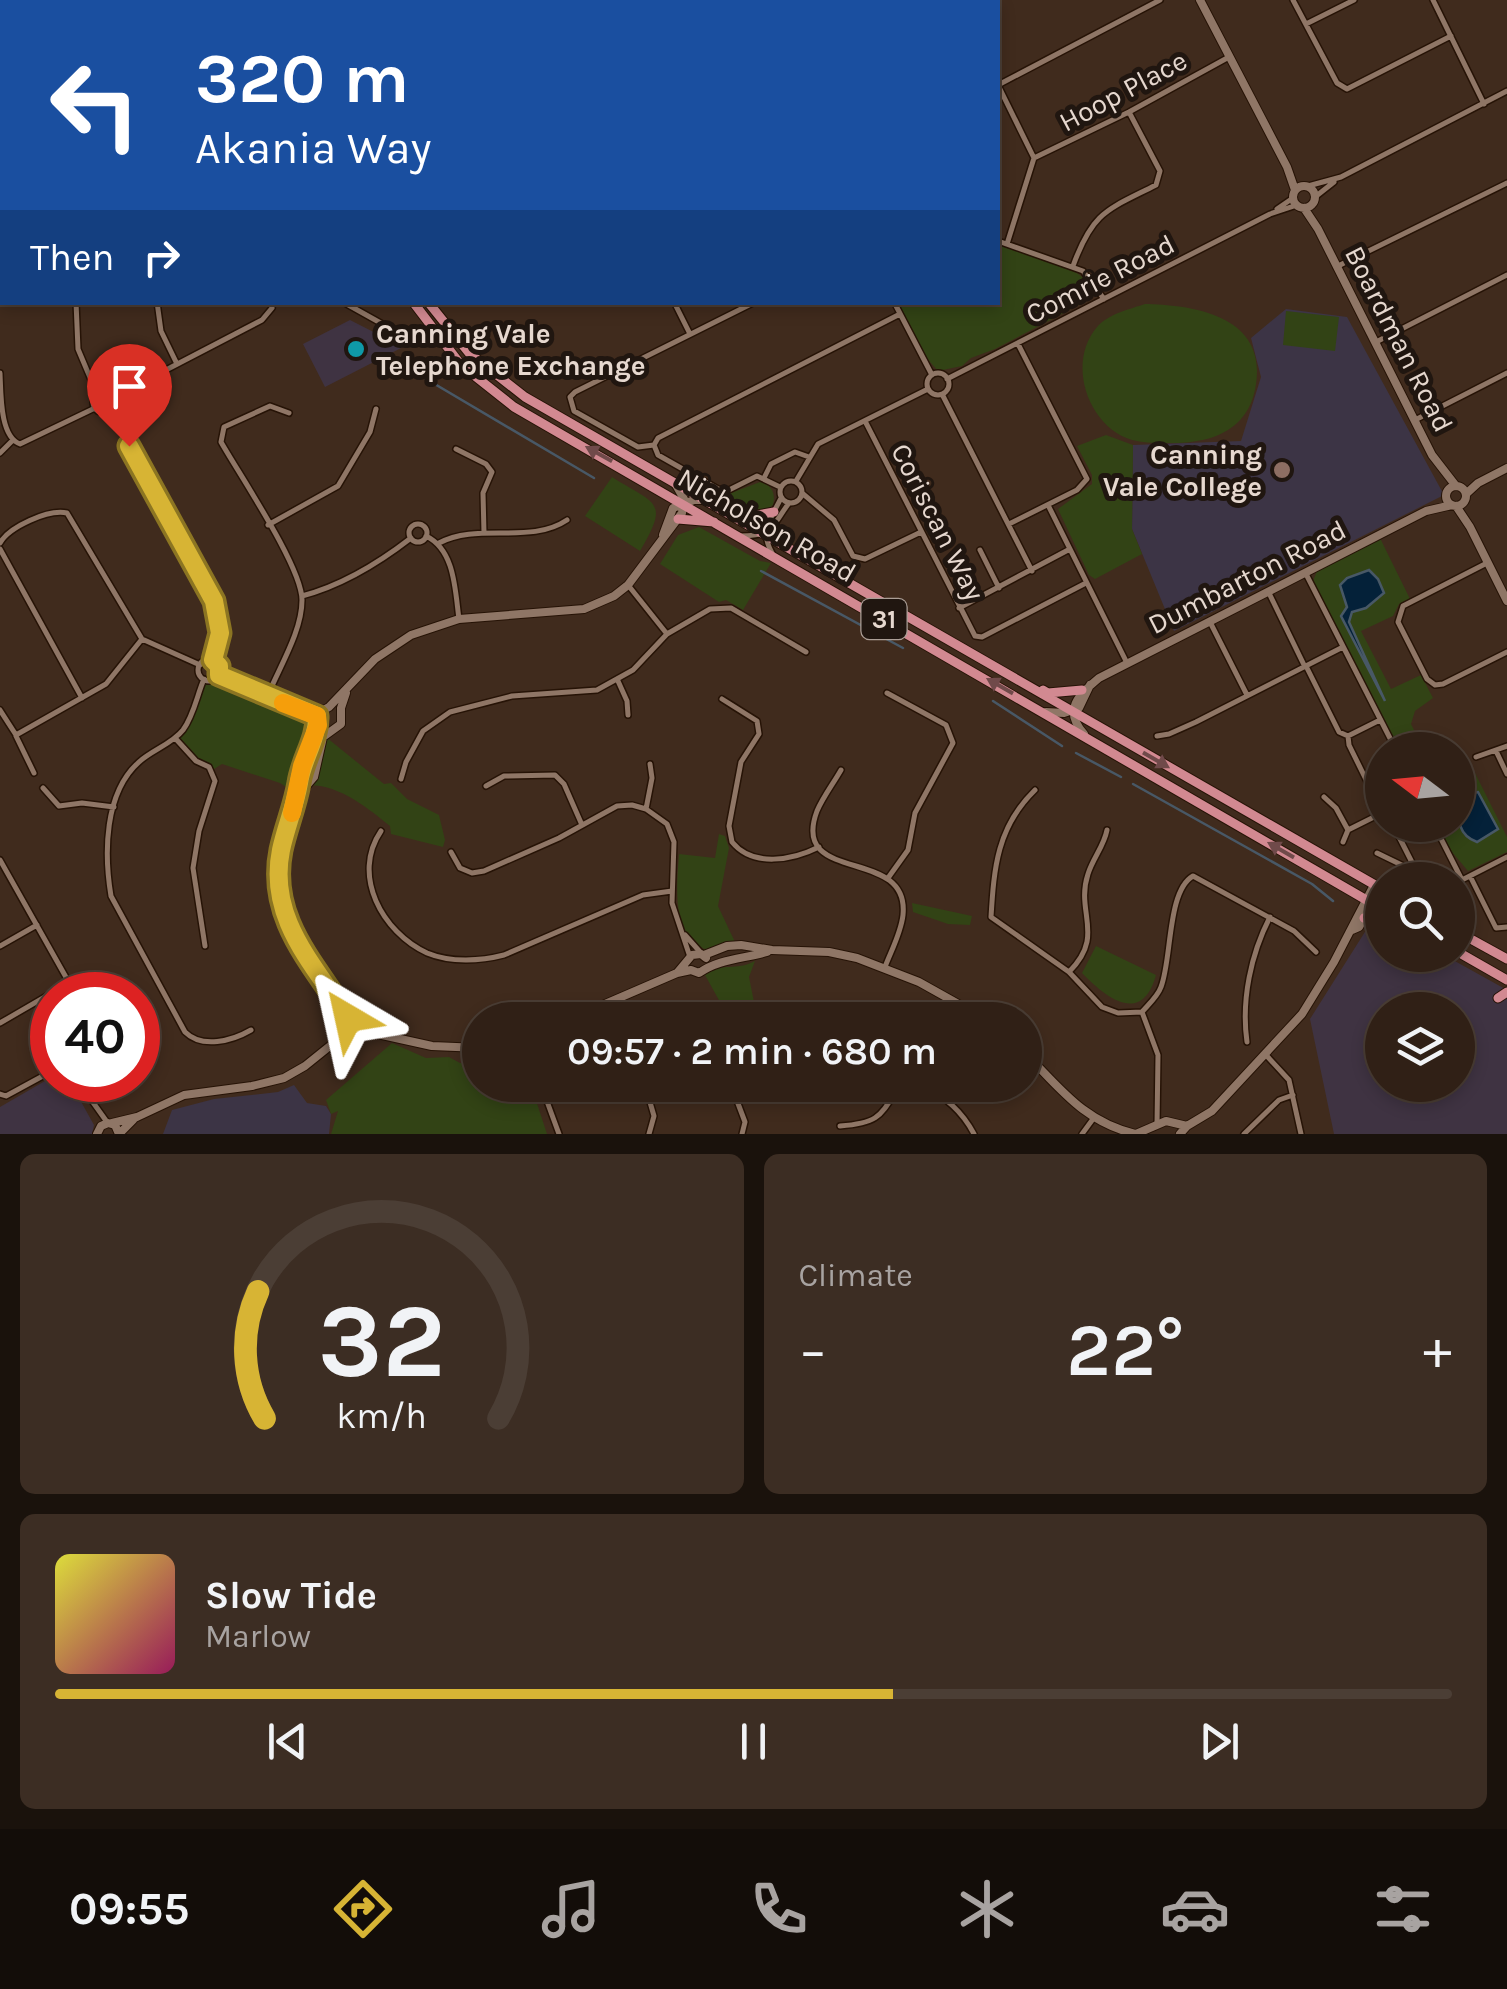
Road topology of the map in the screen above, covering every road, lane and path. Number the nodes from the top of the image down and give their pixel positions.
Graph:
1 (1160, 0) edge
2 (1200, 0) edge
3 (1293, 0) edge
4 (1354, 0) edge
5 (1433, 0) edge
6 (1306, 24) junction
7 (1452, 36) junction
8 (1230, 57) junction
9 (1000, 84) edge
10 (1000, 89) edge
11 (1507, 91) edge
12 (1484, 104) junction
13 (1129, 112) junction
14 (1034, 158) junction
15 (1341, 177) junction
16 (1507, 183) edge
17 (1303, 197) junction
18 (1000, 242) edge
19 (1007, 244) junction
20 (1073, 266) junction
21 (1336, 267) junction
22 (1507, 275) edge
23 (1104, 299) junction
24 (76, 305) edge
25 (158, 305) edge
26 (348, 305) edge
27 (417, 305) edge
28 (430, 305) edge
29 (676, 305) edge
30 (749, 305) edge
31 (896, 305) edge
32 (272, 308) dead end
33 (900, 314) junction
34 (386, 326) dead end
35 (690, 334) junction
36 (1375, 343) junction
37 (1018, 344) junction
38 (177, 364) junction
39 (1507, 372) edge
40 (0, 373) edge
41 (932, 375) junction
42 (947, 378) junction
43 (928, 388) junction
44 (97, 394) junction
45 (942, 394) junction
46 (114, 397) junction
47 (95, 408) junction
48 (376, 409) dead end
49 (111, 412) junction
50 (289, 413) dead end
51 (1415, 420) junction
52 (865, 421) junction
53 (11, 442) junction
54 (654, 445) junction
55 (456, 449) dead end
56 (0, 453) edge
57 (809, 457) junction
58 (1507, 468) edge
59 (1441, 470) junction
60 (764, 478) junction
61 (796, 481) junction
62 (673, 482) junction
63 (1478, 483) junction
64 (1458, 486) junction
65 (780, 487) junction
66 (1447, 492) junction
67 (802, 493) junction
68 (781, 498) junction
69 (684, 502) junction
70 (708, 502) junction
71 (793, 502) junction
72 (1460, 502) junction
73 (811, 503) junction
74 (1048, 504) junction
75 (1426, 511) junction
76 (774, 512) junction
77 (678, 518) junction
78 (567, 520) dead end
79 (717, 522) junction
80 (1009, 524) junction
81 (268, 525) junction
82 (921, 532) junction
83 (484, 533) junction
84 (764, 534) junction
85 (663, 535) junction
86 (426, 536) junction
87 (740, 536) junction
88 (411, 538) junction
89 (439, 544) junction
90 (0, 546) edge
91 (1070, 549) junction
92 (980, 550) dead end
93 (774, 556) junction
94 (1488, 562) junction
95 (1032, 571) junction
96 (1305, 572) junction
97 (1086, 584) junction
98 (628, 586) junction
99 (999, 588) junction
100 (1268, 591) junction
101 (302, 596) junction
102 (1507, 601) edge
103 (959, 608) junction
104 (459, 619) junction
105 (1210, 621) junction
106 (667, 634) junction
107 (142, 639) junction
108 (1343, 647) junction
109 (806, 652) dead end
110 (1507, 652) edge
111 (213, 660) junction
112 (983, 660) junction
113 (1127, 663) junction
114 (200, 665) junction
115 (1306, 666) junction
116 (219, 675) junction
117 (204, 679) junction
118 (618, 681) junction
119 (1086, 688) junction
120 (348, 689) junction
121 (887, 693) dead end
122 (268, 694) junction
123 (1247, 695) junction
124 (82, 698) junction
125 (722, 699) dead end
126 (0, 710) edge
127 (1046, 712) junction
128 (1072, 712) junction
129 (340, 713) junction
130 (322, 714) junction
131 (628, 715) dead end
132 (1380, 720) junction
133 (327, 732) junction
134 (1386, 732) edge
135 (1084, 734) junction
136 (16, 735) junction
137 (1157, 736) dead end
138 (1348, 736) junction
139 (175, 738) junction
140 (1507, 746) edge
141 (1496, 751) junction
142 (1476, 757) dead end
143 (650, 764) dead end
144 (840, 770) dead end
145 (34, 773) dead end
146 (1507, 774) edge
147 (1365, 778) edge
148 (401, 779) dead end
149 (486, 786) dead end
150 (42, 788) dead end
151 (1035, 790) dead end
152 (297, 797) junction
153 (1324, 797) dead end
154 (114, 807) junction
155 (646, 809) junction
156 (1365, 821) edge
157 (582, 826) junction
158 (1107, 830) dead end
159 (1348, 830) junction
160 (381, 831) dead end
161 (1343, 842) dead end
162 (819, 847) junction
163 (451, 852) dead end
164 (1377, 852) dead end
165 (1507, 856) edge
166 (0, 860) edge
167 (1394, 862) edge
168 (1475, 873) edge
169 (888, 878) junction
170 (1365, 879) edge
171 (1475, 886) edge
172 (672, 891) junction
173 (1365, 899) edge
174 (1365, 908) edge
175 (1365, 915) edge
176 (1270, 917) junction
177 (1364, 918) joint
178 (37, 925) junction
179 (1507, 927) edge
180 (1352, 930) junction
181 (683, 932) junction
182 (1475, 941) edge
183 (0, 946) edge
184 (204, 946) dead end
185 (772, 950) junction
186 (1316, 952) dead end
187 (702, 954) junction
188 (1507, 959) edge
189 (1475, 962) edge
190 (690, 963) junction
191 (708, 965) junction
192 (885, 967) junction
193 (63, 972) edge
194 (1069, 972) junction
195 (1507, 980) edge
196 (610, 1002) edge
197 (952, 1002) edge
198 (339, 1004) junction
199 (30, 1006) edge
200 (354, 1009) junction
201 (1142, 1012) junction
202 (348, 1019) junction
203 (371, 1022) junction
204 (0, 1023) edge
205 (251, 1030) dead end
206 (360, 1031) junction
207 (383, 1034) junction
208 (336, 1039) junction
209 (1247, 1042) dead end
210 (462, 1047) edge
211 (1266, 1054) junction
212 (1042, 1070) edge
213 (30, 1083) edge
214 (0, 1094) edge
215 (1293, 1096) junction
216 (91, 1102) edge
217 (547, 1102) edge
218 (650, 1102) edge
219 (737, 1102) edge
220 (891, 1102) edge
221 (950, 1102) edge
222 (94, 1107) junction
223 (136, 1117) junction
224 (1093, 1119) junction
225 (110, 1123) junction
226 (840, 1126) dead end
227 (1161, 1126) edge
228 (1182, 1131) edge
229 (98, 1132) edge
230 (119, 1134) edge
231 (559, 1134) edge
232 (649, 1134) edge
233 (742, 1134) edge
234 (974, 1134) edge
235 (1082, 1134) edge
236 (1135, 1134) edge
237 (1244, 1134) edge
238 (1301, 1134) edge

1 - 9 street
2 - 8 street, Boardman Road
3 - 6 street
4 - 6 street
5 - 7 street
6 - 7 street
7 - 12 street
8 - 13 street, Hoop Place
8 - 17 street, Boardman Road
10 - 14 street
11 - 12 street, Comrie Road
12 - 15 street, Comrie Road
13 - 14 street, Hoop Place
13 - 20 street
14 - 19 street
15 - 17 street, Comrie Road
15 - 17 street, Comrie Road
16 - 21 street
17 - 21 street, Boardman Road
17 - 23 street, Comrie Road
18 - 19 street
19 - 20 street
20 - 23 street
21 - 36 street, Boardman Road
22 - 36 street
23 - 37 street, Comrie Road
24 - 44 street
25 - 38 street
26 - 34 street
69 -> 27 main road, Nicholson Road / 31
28 - 62 main road, Nicholson Road / 31
29 - 35 street
30 - 35 street
31 - 33 street
32 - 38 street
33 - 41 street
33 - 54 street
35 - 54 street
36 - 51 street, Boardman Road
37 - 42 street, Comrie Road
37 - 74 street
38 - 46 street
39 - 51 street
40 - 53 street
41 - 42 street
41 - 43 street
42 - 45 street
43 - 45 street
43 - 52 street
44 - 46 street
44 - 47 street
45 - 80 street
46 - 49 street
47 - 49 street
47 - 53 street
48 - 81 street
49 - 111 street
50 - 81 street
51 - 59 street, Boardman Road
52 - 57 street
52 - 82 street, Coriscan Way
53 - 56 street
54 - 60 street
55 - 83 street
57 - 60 street
57 - 61 street
58 - 63 street, Dumbarton Road
59 - 64 street, Boardman Road
59 - 66 street, Boardman Road
60 - 65 street
61 - 65 street
61 - 67 street
62 - 69 street
62 - 70 main road, Nicholson Road / 31
63 - 64 street, Dumbarton Road
63 - 72 street, Dumbarton Road
64 - 66 street
64 - 72 street, Boardman Road
65 - 68 street
66 - 72 street, Boardman Road
66 - 75 street, Dumbarton Road
67 - 71 street
67 - 73 street
68 - 71 street
68 - 76 street
69 - 70 street
69 - 77 street
69 - 79 main road, Nicholson Road / 31
69 - 85 street
70 - 76 main road
70 - 84 main road, Nicholson Road / 31
71 - 73 street
71 - 84 street
72 - 75 street, Dumbarton Road
72 - 94 street, Boardman Road
73 - 82 street
74 - 80 street
74 - 91 street
75 - 96 street, Dumbarton Road
76 - 84 street
77 - 79 main road
77 - 85 street
78 - 83 street
79 - 87 main road, Nicholson Road / 31
80 - 95 street
81 - 101 street
82 - 103 street, Coriscan Way
83 - 89 street
84 - 87 street
84 - 93 street
84 - 112 main road, Nicholson Road / 31
85 - 98 street
86 - 88 street
86 - 88 street
86 - 89 street
87 - 93 main road, Nicholson Road / 31
88 - 101 street
89 - 104 street
90 - 107 street
90 - 124 street
91 - 95 street
91 - 97 street
92 - 99 street
127 -> 93 main road, Nicholson Road / 31
94 - 102 street, Boardman Road
94 - 110 street
95 - 99 street
96 - 100 street, Dumbarton Road
96 - 108 street
97 - 103 street, Coriscan Way
97 - 113 street
98 - 104 street
98 - 106 street
99 - 103 street
100 - 105 street, Dumbarton Road
100 - 115 street
101 - 122 street
104 - 120 street
105 - 113 street, Dumbarton Road
105 - 123 street
106 - 109 street
106 - 118 street
107 - 114 street
107 - 124 street
108 - 115 street
108 - 132 street
111 - 114 street
111 - 116 street
112 - 119 main road
112 - 128 main road, Nicholson Road / 31
113 - 119 street, Dumbarton Road
114 - 117 street
115 - 123 street
115 - 138 street
116 - 117 street
116 - 122 street
117 - 139 street
118 - 131 street
118 - 148 street
119 - 128 street, Dumbarton Road
120 - 129 street
120 - 130 street
121 - 169 street
122 - 130 street
123 - 137 street
124 - 136 street
125 - 162 street
126 - 136 street
127 - 128 street
127 - 135 main road, Nicholson Road / 31
128 - 135 street
128 -> 170 main road, Nicholson Road / 31
129 - 130 street
129 - 133 street
130 - 133 street
130 - 152 street
132 - 134 street
132 - 138 street
133 - 152 street
173 -> 135 main road, Nicholson Road / 31
136 - 145 street
138 - 147 street
139 - 154 street
139 - 184 street
140 - 141 street
141 - 142 street
141 - 146 street
143 - 155 street
144 - 162 street
149 - 157 street
150 - 154 street
151 - 194 street
152 - 198 street
153 - 159 street
154 - 205 street
155 - 157 street
155 - 172 street
156 - 159 street
157 - 163 street
158 - 194 street
159 - 161 street
160 - 172 street
162 - 169 street
164 - 167 street
165 - 168 street
166 - 178 street
169 - 192 street
171 - 179 street
172 - 181 street
174 - 180 street
175 - 177 street
176 - 186 street
176 - 201 street
176 - 209 street
177 - 180 street
178 - 183 street
178 - 193 street
180 - 211 street
181 - 187 street
181 - 190 street
182 - 188 main road
185 - 187 street
185 - 191 street
185 - 192 street
187 - 190 street
187 - 191 street
189 - 195 main road
190 - 191 street
190 - 196 street
192 - 197 street
194 - 201 street
198 - 200 street
198 - 202 street
199 - 204 street
200 - 202 street
200 - 203 street
201 - 227 street
202 - 206 street
202 - 208 street
203 - 206 street
203 - 207 street
206 - 207 street
206 - 208 street
207 - 210 street
208 - 223 street
211 - 215 street
211 - 228 street
212 - 224 street
213 - 214 street
215 - 237 street
215 - 238 street
216 - 222 street
217 - 231 street
218 - 232 street
219 - 233 street
220 - 226 street
221 - 234 street
222 - 225 street
222 - 229 street
223 - 225 street
223 - 230 street
224 - 235 street
224 - 236 street
225 - 229 street
225 - 230 street
227 - 228 street
227 - 236 street

